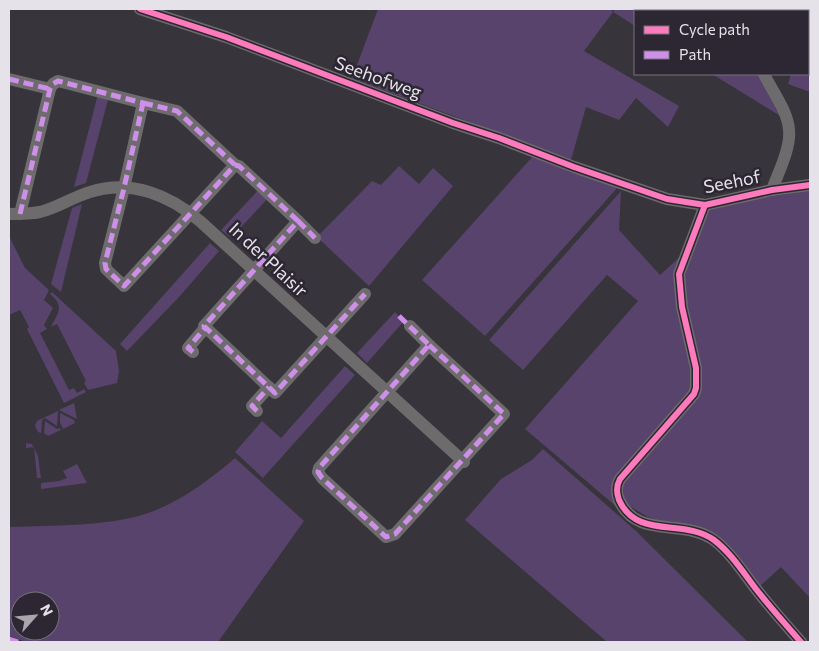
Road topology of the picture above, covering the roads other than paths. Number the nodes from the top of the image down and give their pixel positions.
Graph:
1 (140, 9) edge
2 (764, 75) edge
3 (9, 79) edge
4 (50, 89) junction
5 (143, 103) junction
6 (235, 165) junction
7 (604, 178) joint
8 (810, 185) edge
9 (124, 188) junction
10 (772, 190) junction
11 (705, 205) junction
12 (14, 214) edge
13 (191, 214) junction
14 (298, 221) junction
15 (315, 238) dead end
16 (253, 271) junction
17 (365, 294) dead end
18 (410, 326) dead end
19 (206, 328) junction
20 (325, 337) junction
21 (430, 345) junction
22 (193, 352) dead end
23 (269, 387) junction
24 (387, 393) junction
25 (257, 411) dead end
26 (463, 461) junction
27 (801, 642) edge

1 - 7 street, Seehofweg
2 - 10 street, Seehof
3 - 4 street
4 - 5 street
4 - 12 street
5 - 6 street
5 - 9 street
6 - 13 street
6 - 14 street
7 - 11 street, Seehof
8 - 10 street, Seehof
9 - 12 street, In der Plaisir
9 - 13 street, In der Plaisir
9 - 13 street
10 - 11 street, Seehof
11 - 27 street
13 - 16 street, In der Plaisir
14 - 15 street
14 - 16 street
16 - 19 street
16 - 20 street, In der Plaisir
17 - 20 street
18 - 21 street
19 - 22 street
19 - 23 street
20 - 23 street
20 - 24 street, In der Plaisir
21 - 24 street
21 - 26 street
23 - 25 street
24 - 26 street, In der Plaisir
24 - 26 street

